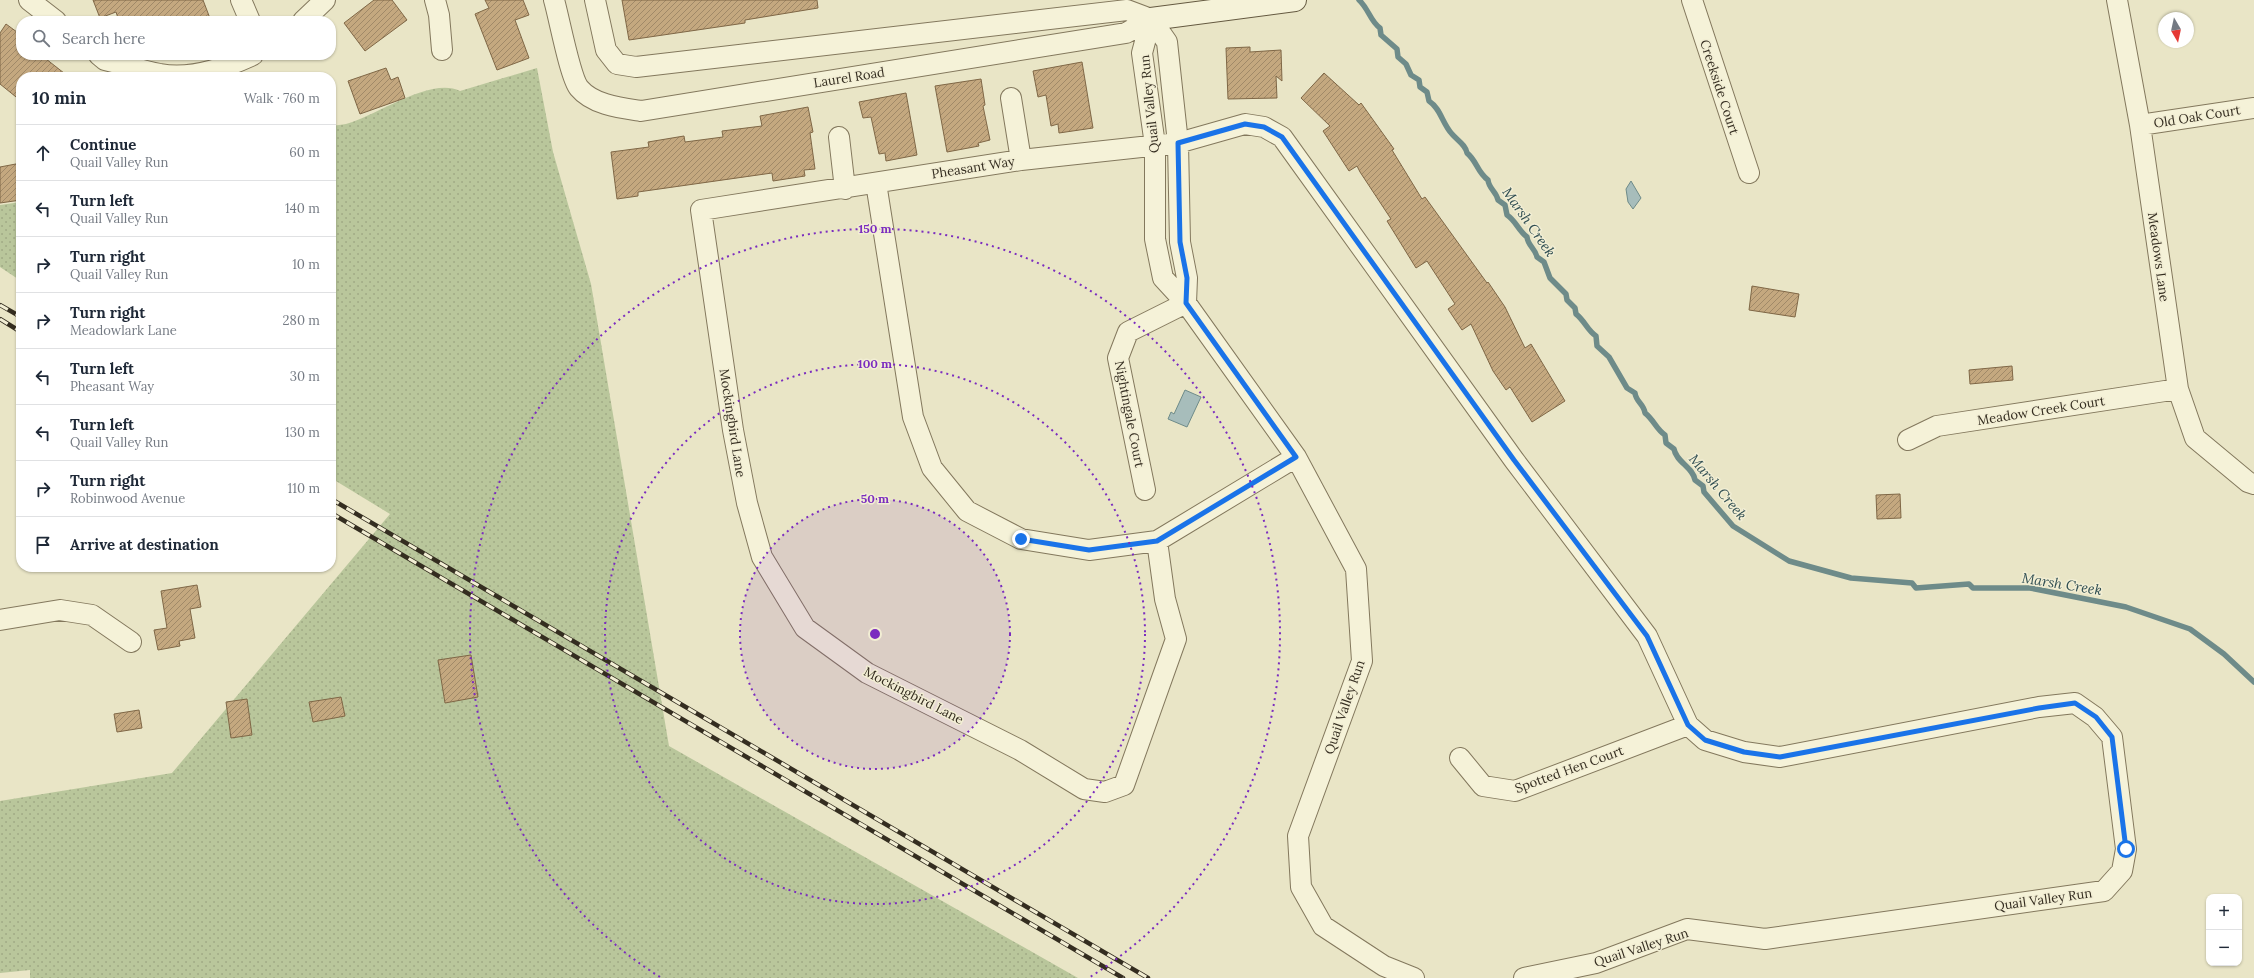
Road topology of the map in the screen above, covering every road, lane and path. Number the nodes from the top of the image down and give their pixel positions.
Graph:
1 (29, 0) edge
2 (241, 0) edge
3 (325, 0) edge
4 (435, 0) edge
5 (554, 0) edge
6 (595, 0) edge
7 (1295, 0) edge
8 (1692, 0) edge
9 (2117, 0) edge
10 (50, 16) edge
11 (248, 16) edge
12 (308, 16) edge
13 (1151, 19) junction
14 (442, 50) dead end
15 (105, 60) edge
16 (242, 60) edge
17 (150, 72) edge
18 (203, 72) edge
19 (1011, 98) dead end
20 (2254, 108) edge
21 (2140, 125) junction
22 (840, 137) dead end
23 (1178, 143) junction
24 (1155, 146) junction
25 (1021, 160) junction
26 (1749, 173) dead end
27 (876, 183) junction
28 (845, 189) junction
29 (701, 210) joint
30 (1186, 303) junction
31 (2178, 389) junction
32 (1908, 440) dead end
33 (1296, 457) junction
34 (2254, 484) edge
35 (1145, 490) dead end
36 (1157, 541) junction
37 (0, 620) edge
38 (130, 642) dead end
39 (1688, 725) junction
40 (1460, 758) dead end
41 (1414, 978) edge
42 (1524, 978) edge

1 - 10 street
2 - 11 street
3 - 12 street
4 - 14 street
5 - 13 street, Laurel Road
6 - 13 street, Laurel Road
7 - 13 street, Laurel Road
8 - 26 street, Creekside Court
9 - 21 street, Meadows Lane
13 - 23 street, Quail Valley Run
13 - 24 street, Quail Valley Run
15 - 17 street
16 - 18 street
19 - 25 street
20 - 21 street, Old Oak Court
21 - 31 street, Meadows Lane
22 - 28 street
23 - 24 street, Pheasant Way
23 - 30 street, Quail Valley Run
23 - 39 street, Pheasant Way
24 - 25 street, Pheasant Way
24 - 30 street, Quail Valley Run
25 - 27 street, Pheasant Way
27 - 28 street, Pheasant Way
27 - 36 street
28 - 29 street, Pheasant Way
29 - 36 street, Mockingbird Lane
30 - 33 street, Quail Valley Run
30 - 35 street, Nightingale Court
31 - 32 street, Meadow Creek Court
31 - 34 street, Meadows Lane
33 - 36 street
33 - 41 street, Quail Valley Run
37 - 38 street
39 - 40 street, Spotted Hen Court
39 - 42 street, Quail Valley Run

